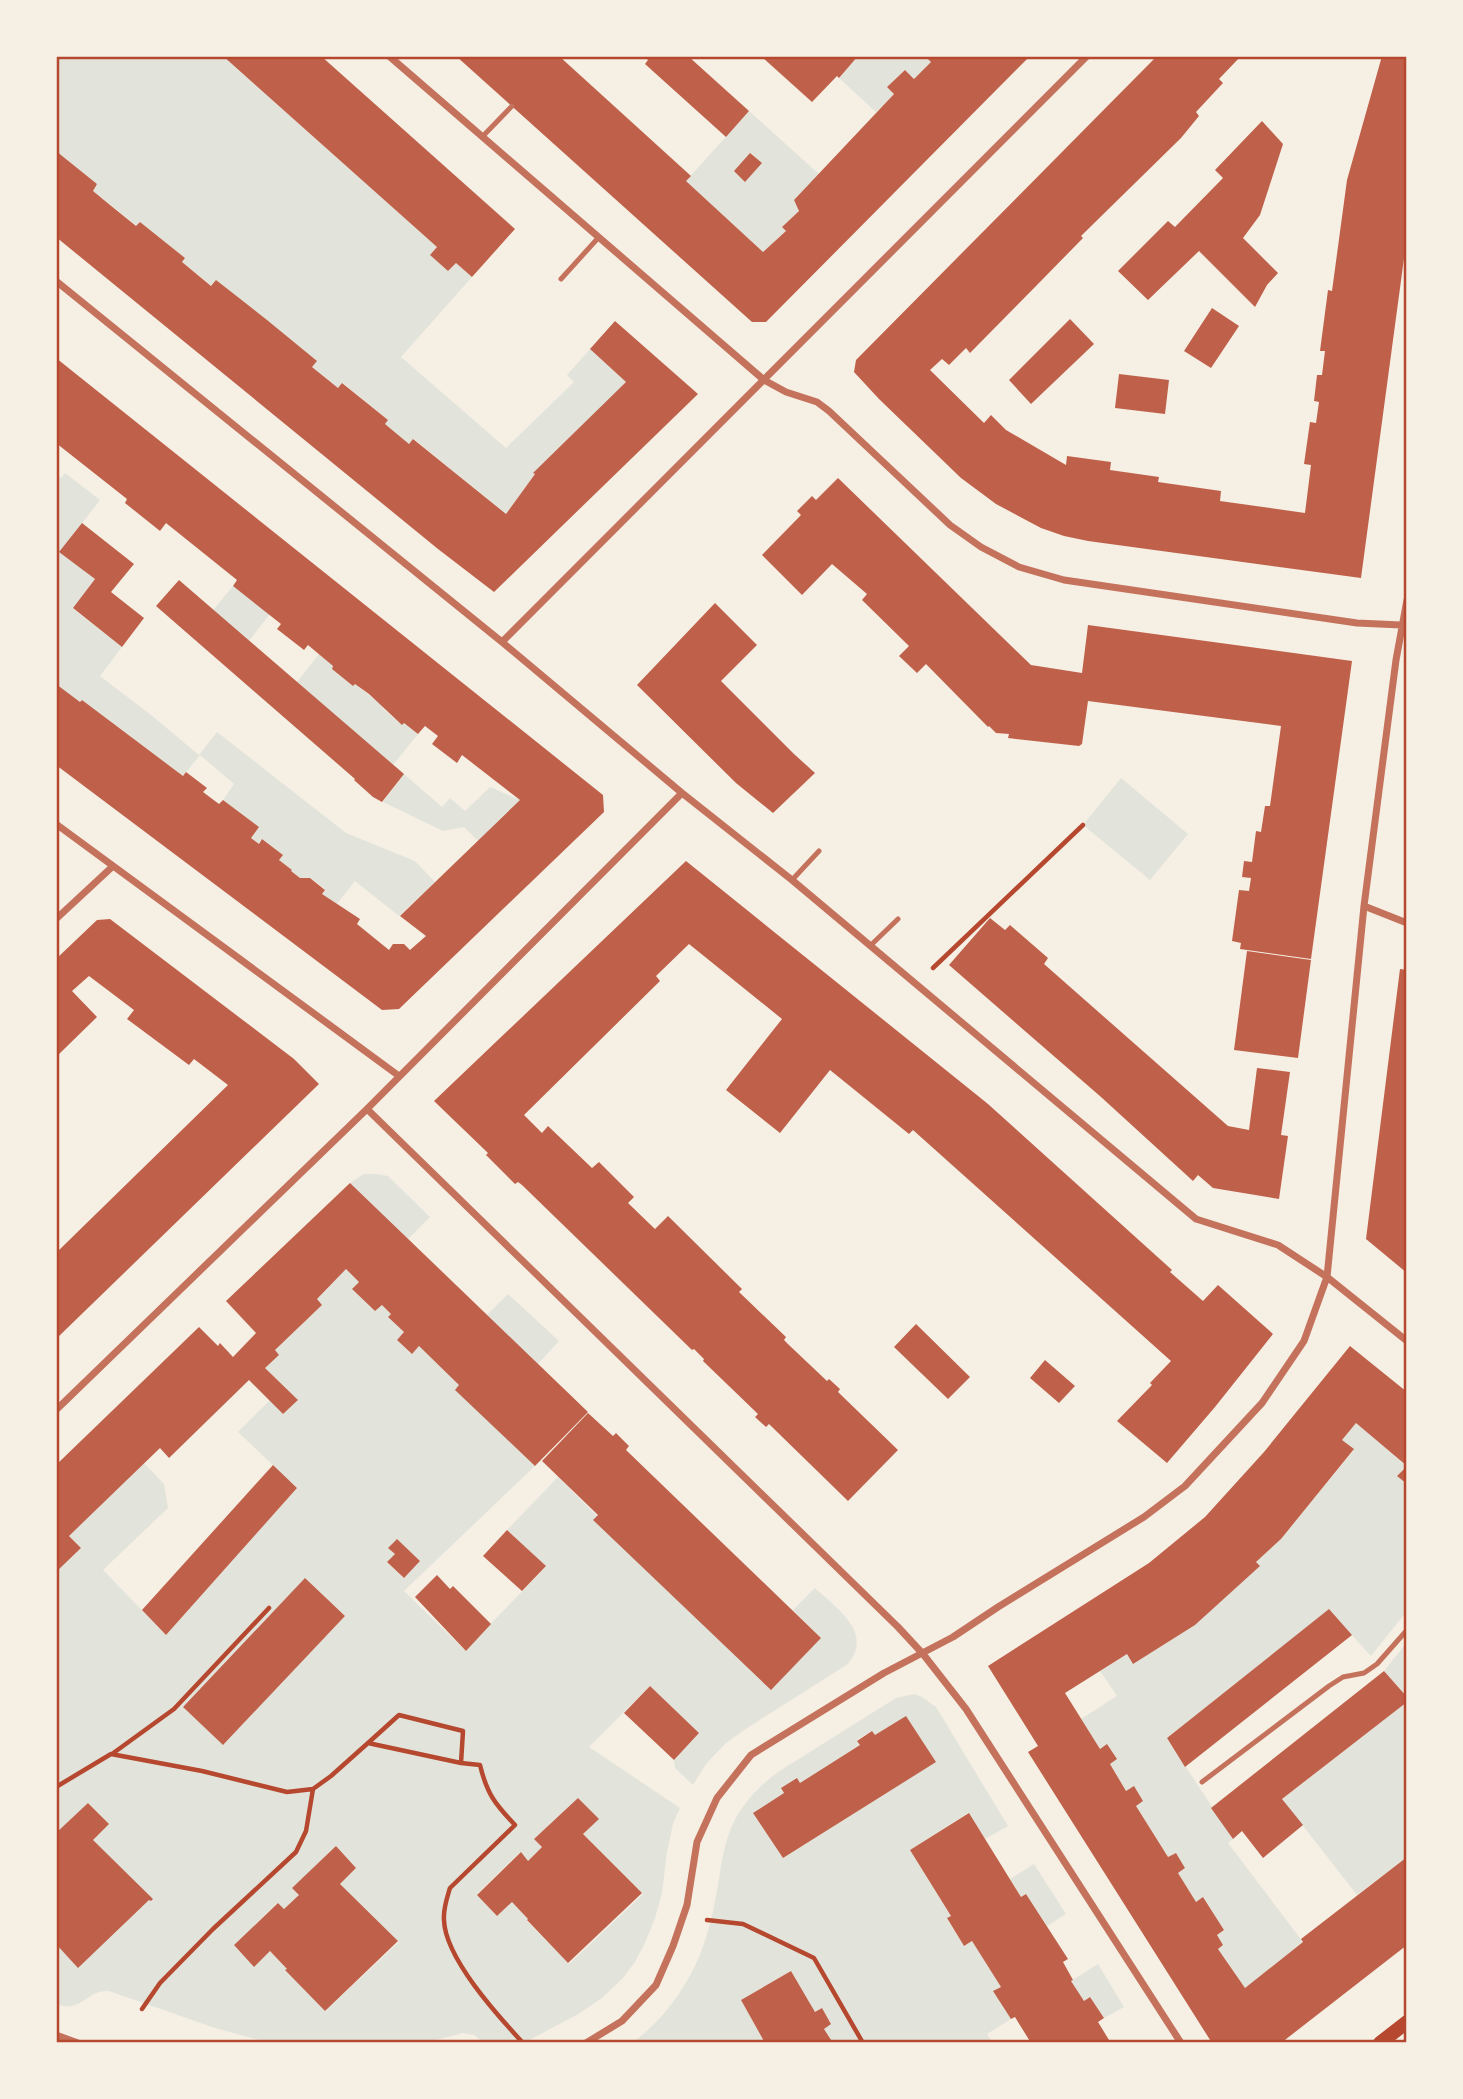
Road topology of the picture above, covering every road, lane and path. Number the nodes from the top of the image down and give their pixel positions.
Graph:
1 (390, 56) edge
2 (1087, 56) edge
3 (512, 106) dead end
4 (483, 136) junction
5 (599, 237) junction
6 (561, 279) dead end
7 (56, 281) edge
8 (764, 380) junction
9 (1407, 600) edge
10 (1401, 625) junction
11 (502, 642) junction
12 (682, 793) junction
13 (56, 824) edge
14 (1083, 825) dead end
15 (819, 851) dead end
16 (112, 867) junction
17 (792, 880) junction
18 (1364, 906) junction
19 (56, 919) edge
20 (898, 919) dead end
21 (1407, 923) edge
22 (871, 945) junction
23 (919, 985) junction
24 (399, 1076) junction
25 (367, 1109) junction
26 (1327, 1277) junction
27 (1407, 1341) edge
28 (56, 1410) edge
29 (269, 1608) dead end
30 (1407, 1630) edge
31 (923, 1654) junction
32 (368, 1743) junction
33 (111, 1754) junction
34 (461, 1763) junction
35 (1202, 1782) dead end
36 (56, 1787) edge
37 (313, 1789) junction
38 (705, 1920) dead end
39 (142, 2009) dead end
40 (1407, 2022) edge
41 (56, 2035) edge
42 (78, 2043) edge
43 (523, 2043) edge
44 (586, 2043) edge
45 (863, 2043) edge
46 (1181, 2043) edge
47 (1380, 2043) edge

1 - 4 street
2 - 8 street
3 - 4 lane
4 - 5 street
5 - 6 lane
5 - 8 street
7 - 11 street
8 - 10 street
8 - 11 street
9 - 10 street
10 - 18 street
11 - 12 street
12 - 17 street
12 - 24 street
13 - 16 street
14 - 23 path
15 - 17 lane
16 - 19 street
16 - 24 street
17 - 22 street
18 - 21 street
18 - 26 street
20 - 22 lane
22 - 23 street
23 - 26 street
24 - 25 street
25 - 28 street
25 - 31 street
26 - 27 street
26 - 31 street
29 - 33 path
30 - 35 lane
31 - 44 street
31 - 46 street
32 - 34 path
32 - 34 path
32 - 37 path
33 - 36 path
33 - 37 path
34 - 43 path
37 - 39 path
38 - 45 path
40 - 47 main road
41 - 42 street

